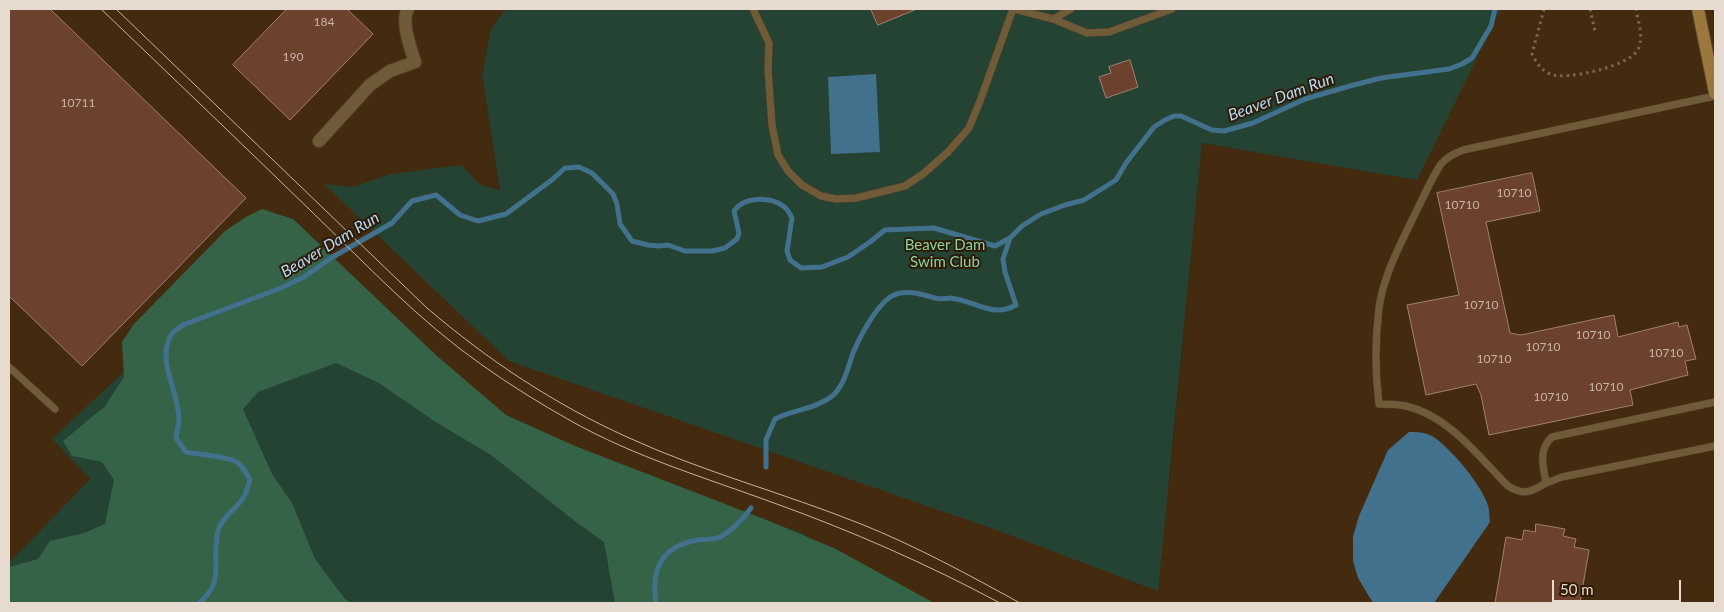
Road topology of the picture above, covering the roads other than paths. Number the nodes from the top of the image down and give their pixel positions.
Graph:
1 (408, 9) edge
2 (753, 9) edge
3 (1014, 9) edge
4 (1070, 9) edge
5 (1172, 9) edge
6 (1698, 9) edge
7 (1053, 20) junction
8 (1715, 92) edge
9 (1715, 96) edge
10 (319, 141) dead end
11 (9, 367) edge
12 (1715, 402) edge
13 (55, 409) dead end
14 (1715, 446) edge
15 (1546, 483) junction

1 - 10 street
2 - 3 lane
3 - 7 lane
4 - 7 lane
5 - 7 lane
6 - 8 main road
9 - 15 lane
11 - 13 lane
12 - 15 lane
14 - 15 lane

